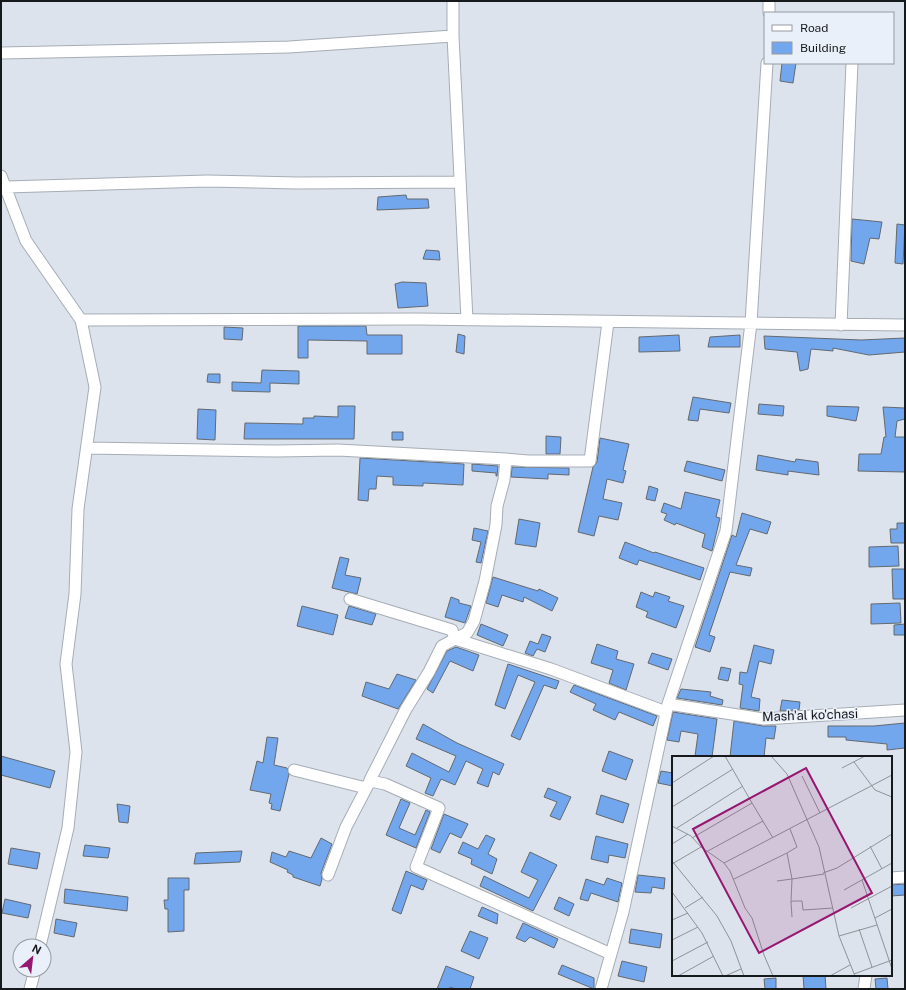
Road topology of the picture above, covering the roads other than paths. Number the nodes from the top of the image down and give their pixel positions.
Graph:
1 (453, 1) edge
2 (769, 1) edge
3 (769, 12) edge
4 (453, 36) junction
5 (1, 54) edge
6 (767, 64) edge
7 (852, 64) edge
8 (1, 176) edge
9 (460, 182) junction
10 (6, 187) junction
11 (81, 320) junction
12 (467, 320) junction
13 (608, 322) junction
14 (751, 323) junction
15 (841, 325) junction
16 (905, 325) edge
17 (87, 448) junction
18 (506, 459) junction
19 (350, 599) dead end
20 (455, 639) junction
21 (667, 708) junction
22 (905, 710) edge
23 (294, 770) dead end
24 (368, 784) junction
25 (328, 874) dead end
26 (905, 877) edge
27 (892, 878) edge
28 (42, 938) edge
29 (611, 954) junction
30 (866, 976) edge
31 (33, 978) edge
32 (30, 989) edge
33 (601, 989) edge
34 (864, 989) edge

1 - 4 street
2 - 3 street
4 - 5 street
4 - 9 street
6 - 14 street
7 - 15 street
8 - 10 street
9 - 10 street
9 - 12 street
10 - 11 street
11 - 12 street
11 - 17 street
12 - 13 street
13 - 14 street
13 - 18 street
14 - 15 street
14 - 21 street
15 - 16 street
17 - 18 street
17 - 28 street
18 - 20 street
19 - 20 street
20 - 21 street, Mash'al ko'chasi
20 - 24 street
21 - 22 street, Mash'al ko'chasi
21 - 29 street
23 - 24 street
24 - 25 street
24 - 29 street
26 - 27 street
29 - 33 street
30 - 34 street
31 - 32 street

